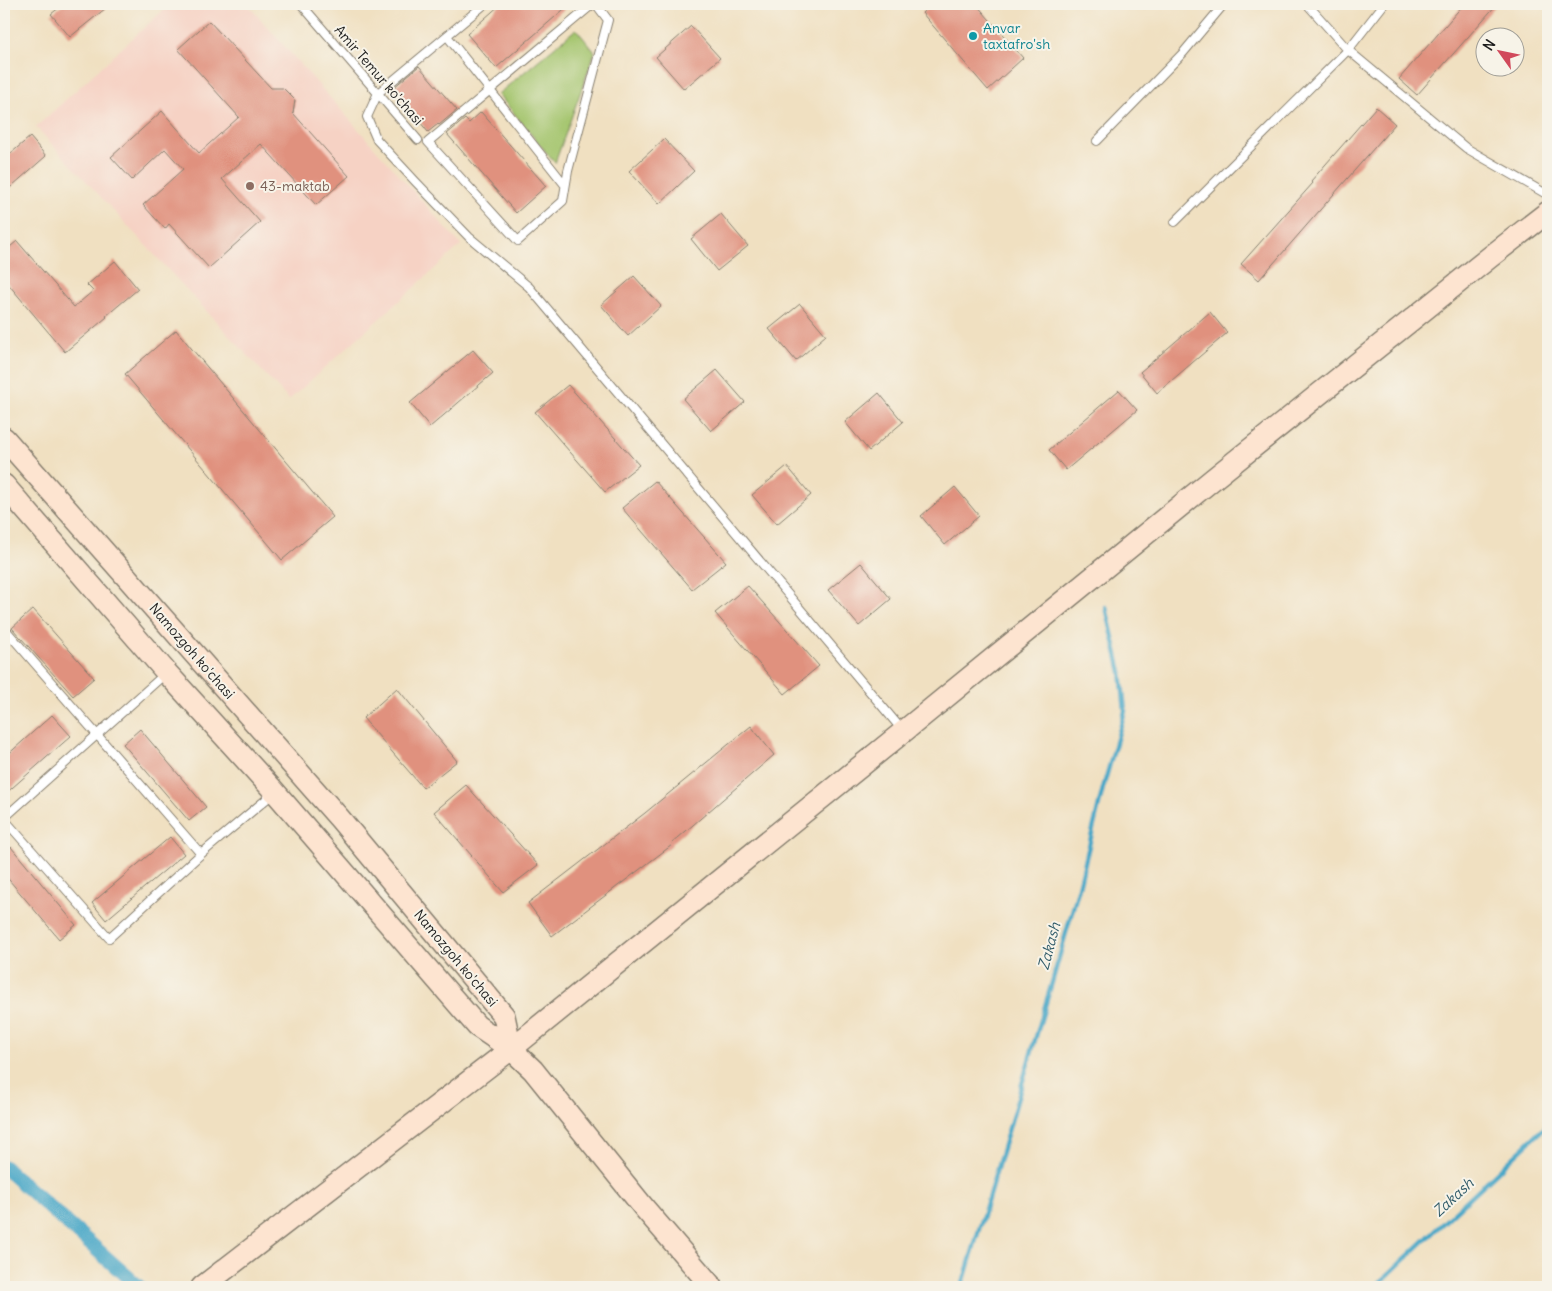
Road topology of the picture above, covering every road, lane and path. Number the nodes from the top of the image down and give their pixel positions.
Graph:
1 (301, 4) edge
2 (485, 4) edge
3 (594, 4) edge
4 (1224, 4) edge
5 (1307, 4) edge
6 (1384, 4) edge
7 (447, 36) junction
8 (1348, 50) junction
9 (489, 90) junction
10 (378, 93) junction
11 (418, 140) dead end
12 (1097, 141) dead end
13 (565, 185) junction
14 (1548, 195) edge
15 (1548, 212) edge
16 (1175, 222) dead end
17 (4, 438) edge
18 (4, 485) edge
19 (4, 628) edge
20 (167, 673) junction
21 (903, 732) junction
22 (98, 734) junction
23 (275, 792) junction
24 (4, 819) edge
25 (200, 854) junction
26 (511, 1048) junction
27 (202, 1287) edge
28 (712, 1287) edge

1 - 10 lane, Amir Temur ko'chasi
2 - 7 lane
3 - 9 lane
3 - 13 lane
4 - 12 lane
5 - 8 lane
6 - 8 lane
7 - 9 lane
7 - 10 lane
8 - 14 lane
8 - 16 lane
9 - 13 lane
9 - 13 lane
10 - 11 lane, Amir Temur ko'chasi
10 - 21 lane
15 - 21 main road
17 - 26 main road, Namozgoh ko'chasi
18 - 20 main road, Namozgoh ko'chasi
19 - 22 lane
20 - 22 lane
20 - 23 main road, Namozgoh ko'chasi
21 - 26 main road
22 - 24 lane
22 - 25 lane
23 - 25 lane
23 - 26 main road, Namozgoh ko'chasi
24 - 25 lane
26 - 27 main road
26 - 28 main road

